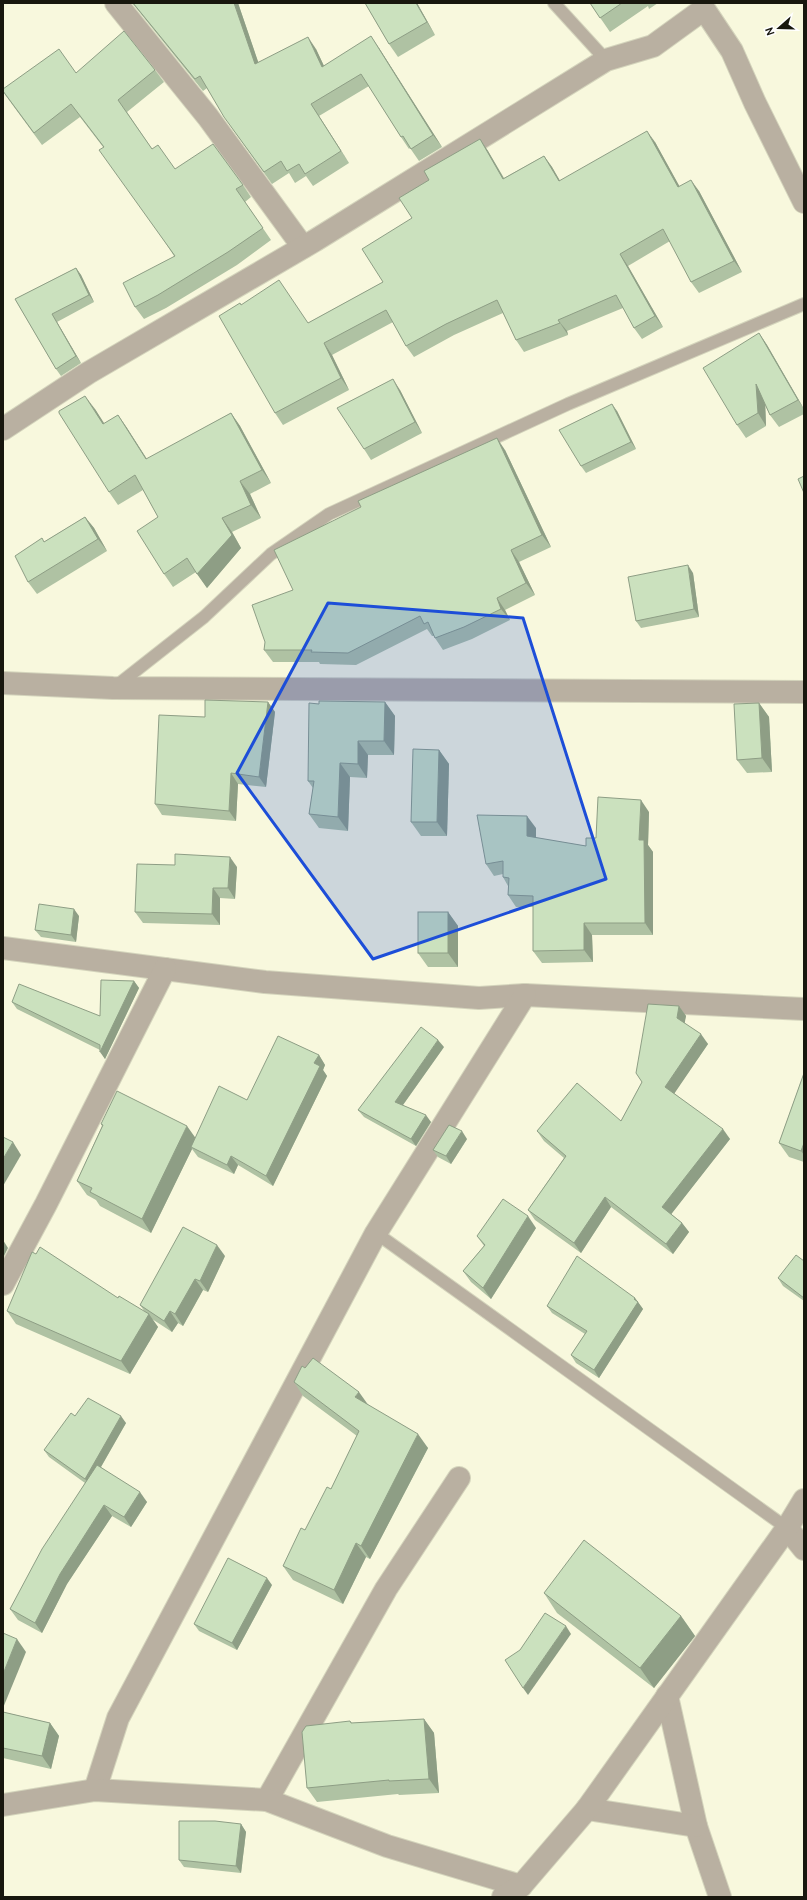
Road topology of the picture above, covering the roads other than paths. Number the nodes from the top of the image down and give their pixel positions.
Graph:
1 (116, 3) edge
2 (554, 3) edge
3 (709, 6) edge
4 (606, 60) junction
5 (796, 164) edge
6 (804, 202) edge
7 (303, 247) junction
8 (804, 304) edge
9 (3, 429) edge
10 (3, 683) edge
11 (113, 688) junction
12 (804, 692) edge
13 (3, 948) edge
14 (165, 969) junction
15 (526, 996) junction
16 (804, 1009) edge
17 (376, 1233) junction
18 (3, 1284) edge
19 (460, 1478) dead end
20 (804, 1500) edge
21 (787, 1528) junction
22 (804, 1549) edge
23 (667, 1696) junction
24 (95, 1790) junction
25 (267, 1800) junction
26 (3, 1805) edge
27 (587, 1809) junction
28 (696, 1826) junction
29 (516, 1893) edge
30 (720, 1897) edge

1 - 7 street
2 - 4 lane
3 - 4 street
3 - 5 street
4 - 7 street
5 - 6 street
7 - 9 street
8 - 11 lane
10 - 11 street
11 - 12 street
13 - 14 street
14 - 15 street
14 - 18 street
15 - 16 street
15 - 17 street
17 - 21 lane
17 - 24 street
19 - 25 street
20 - 21 street
21 - 22 street
21 - 23 street
23 - 27 street
23 - 28 street
24 - 25 street
24 - 26 street
25 - 29 street
27 - 28 street
27 - 29 street
28 - 30 street

